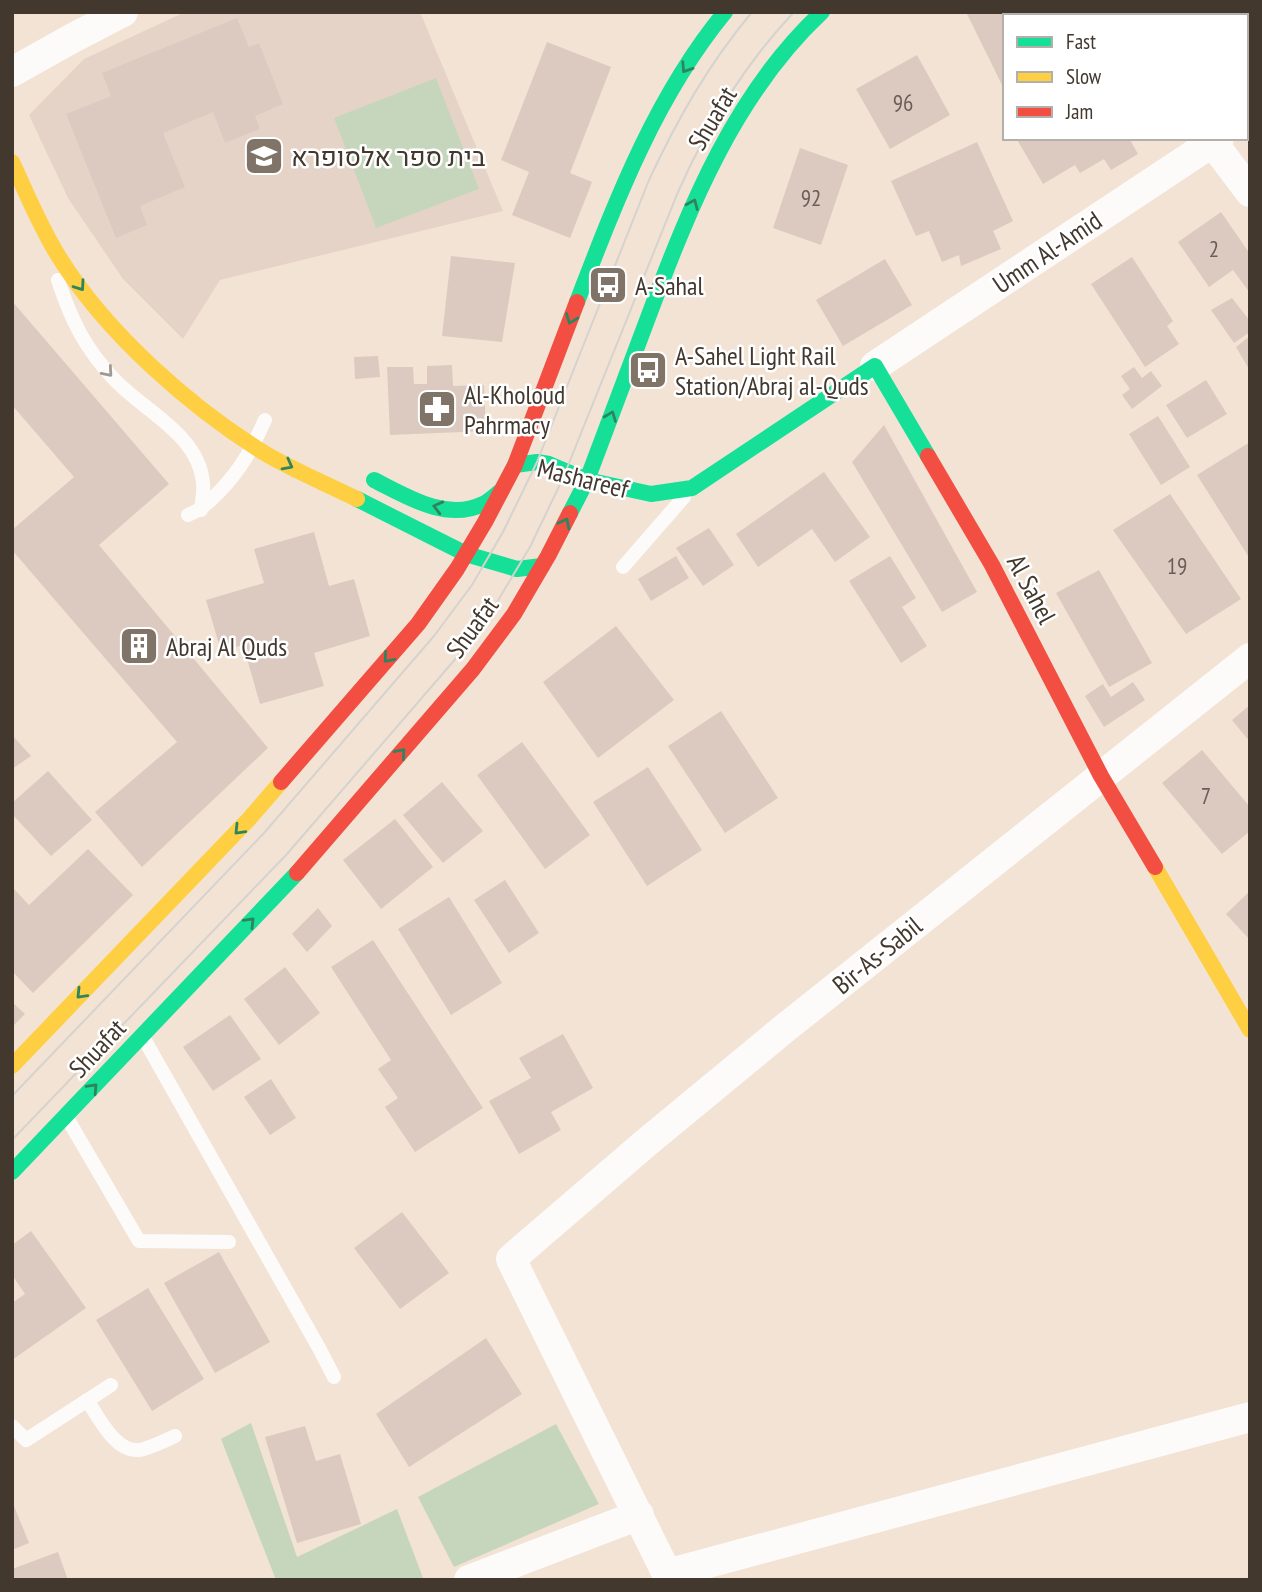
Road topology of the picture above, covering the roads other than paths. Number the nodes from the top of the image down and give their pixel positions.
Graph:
1 (123, 12) edge
2 (725, 12) edge
3 (822, 12) edge
4 (12, 72) edge
5 (1216, 140) edge
6 (17, 157) edge
7 (33, 172) dead end
8 (1250, 192) edge
9 (39, 222) junction
10 (875, 366) junction
11 (260, 418) joint
12 (282, 432) dead end
13 (253, 445) junction
14 (515, 465) junction
15 (359, 472) dead end
16 (587, 480) junction
17 (692, 488) junction
18 (501, 491) junction
19 (401, 522) junction
20 (424, 553) dead end
21 (466, 554) junction
22 (542, 566) junction
23 (623, 567) dead end
24 (432, 582) dead end
25 (431, 605) junction
26 (1250, 657) edge
27 (1101, 776) junction
28 (1250, 1030) edge
29 (142, 1035) junction
30 (12, 1066) edge
31 (66, 1117) junction
32 (12, 1172) edge
33 (229, 1242) dead end
34 (334, 1377) dead end
35 (111, 1385) dead end
36 (88, 1400) junction
37 (1250, 1417) edge
38 (12, 1426) edge
39 (175, 1436) dead end
40 (639, 1516) junction
41 (668, 1577) edge
42 (469, 1580) edge

1 - 4 street
2 -> 14 street, Shuafat
16 -> 3 street, Shuafat
5 - 8 street
5 - 10 street, Umm Al-Amid
6 - 7 street
6 - 9 street
9 -> 13 street
9 -> 13 lane
10 - 17 street
10 - 27 street, Al Sahel
11 - 12 street
11 - 13 lane
13 -> 19 street
14 - 16 street, Mashareef
14 - 18 street, Shuafat
18 -> 15 street
16 - 17 street, Mashareef
22 -> 16 street, Shuafat
17 - 23 lane
18 - 21 street, Shuafat
19 - 20 street
19 - 21 street
21 - 22 street
21 - 25 street, Shuafat
29 -> 22 street, Shuafat
24 - 25 street
25 -> 30 street, Shuafat
26 - 27 street, Bir-As-Sabil
27 - 28 street, Al Sahel
27 - 40 street, Bir-As-Sabil
31 -> 29 street, Shuafat
29 - 34 lane
31 - 32 street, Shuafat
31 - 33 lane
35 - 36 lane
36 - 38 lane
36 - 39 lane
37 - 41 street
40 - 41 street
40 - 42 street

